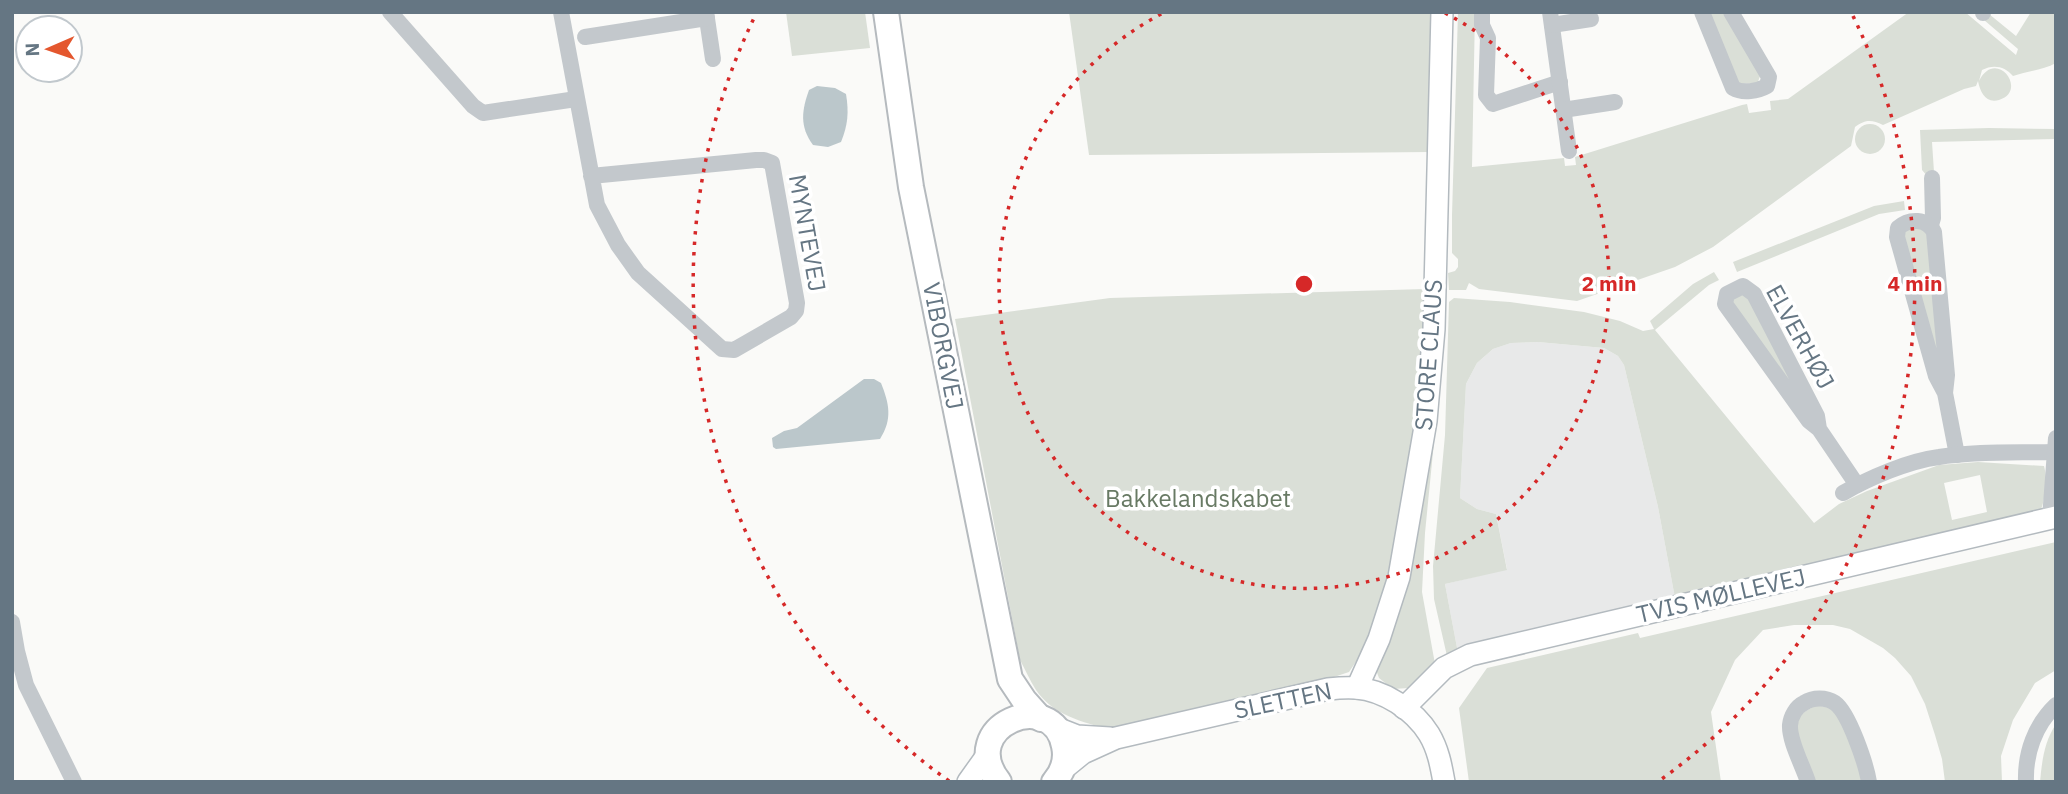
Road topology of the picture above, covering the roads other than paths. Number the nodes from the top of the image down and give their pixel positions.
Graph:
1 (390, 12) edge
2 (561, 12) edge
3 (886, 12) edge
4 (1442, 12) edge
5 (1482, 12) edge
6 (1702, 12) edge
7 (1731, 12) edge
8 (706, 15) edge
9 (1551, 19) edge
10 (1591, 19) dead end
11 (585, 37) dead end
12 (713, 59) dead end
13 (1560, 82) junction
14 (576, 99) junction
15 (1615, 102) dead end
16 (1563, 110) junction
17 (1569, 151) dead end
18 (591, 176) junction
19 (1932, 178) dead end
20 (1931, 225) junction
21 (1945, 393) junction
22 (1819, 429) junction
23 (2055, 445) edge
24 (1957, 455) junction
25 (2053, 517) edge
26 (12, 622) edge
27 (1010, 678) junction
28 (1357, 688) junction
29 (2056, 705) edge
30 (1404, 708) junction
31 (1048, 723) junction
32 (999, 727) junction
33 (1116, 738) junction
34 (988, 754) junction
35 (1058, 776) edge
36 (74, 782) edge
37 (968, 782) edge
38 (999, 782) edge
39 (1444, 782) edge
40 (1808, 782) edge
41 (1869, 782) edge
42 (2026, 782) edge

1 - 14 street
2 - 14 street, MYNTEVEJ
3 - 27 main road, VIBORGVEJ
4 - 28 street, STORE CLAUS
5 - 13 street
6 - 7 street
8 - 11 street
8 - 12 street
9 - 10 street
9 - 13 street
13 - 16 street
14 - 18 street, MYNTEVEJ
15 - 16 street
16 - 17 street
18 - 18 street, MYNTEVEJ
19 - 20 street
20 - 21 street
20 - 21 street
21 - 24 street
22 - 22 street, ELVERHØJ
22 - 24 street, ELVERHØJ
23 - 24 street
23 - 25 street
25 - 30 street, TVIS MØLLEVEJ
26 - 36 street
27 - 31 main road, VIBORGVEJ
27 - 32 main road, VIBORGVEJ
28 - 30 street, SLETTEN
28 - 33 street, SLETTEN
29 - 42 street
30 - 39 street, SLETTEN
31 - 32 main road
31 - 33 street, SLETTEN
31 - 35 main road
32 - 34 main road, VIBORGVEJ
33 - 35 street, SLETTEN
34 - 37 street
34 - 38 main road
40 - 41 street

